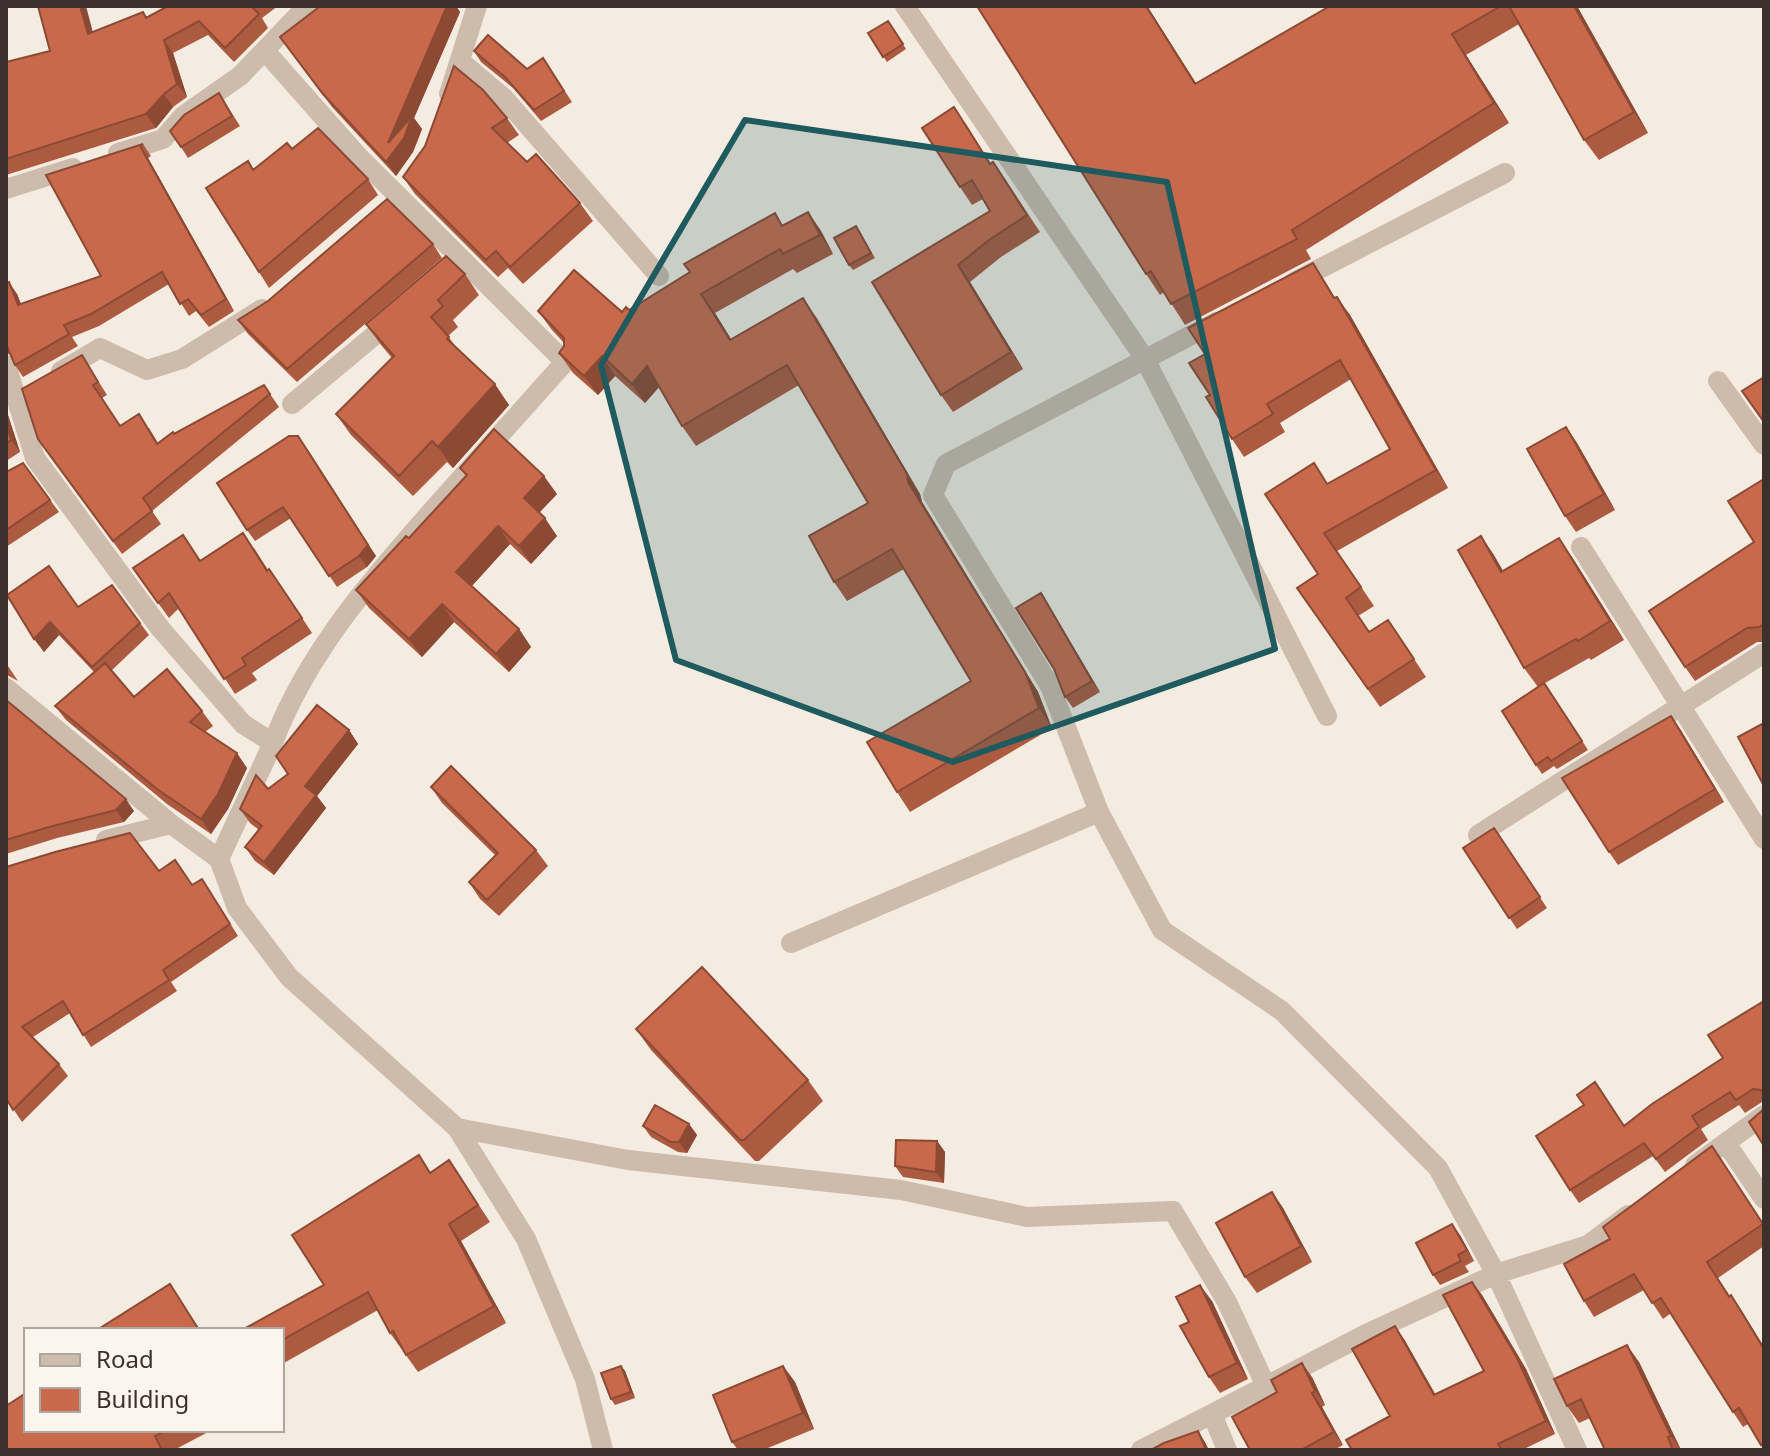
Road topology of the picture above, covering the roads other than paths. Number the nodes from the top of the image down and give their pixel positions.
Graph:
1 (307, 6) edge
2 (477, 6) edge
3 (905, 6) edge
4 (265, 51) junction
5 (460, 61) junction
6 (442, 115) edge
7 (1505, 173) dead end
8 (6, 189) edge
9 (659, 276) dead end
10 (281, 295) edge
11 (1269, 295) edge
12 (415, 300) edge
13 (1228, 316) edge
14 (1145, 359) junction
15 (6, 365) edge
16 (1718, 381) dead end
17 (15, 397) junction
18 (292, 404) dead end
19 (1764, 445) edge
20 (35, 458) junction
21 (16, 470) edge
22 (1581, 547) dead end
23 (1764, 653) edge
24 (6, 688) edge
25 (1681, 705) junction
26 (1327, 716) dead end
27 (273, 743) junction
28 (1099, 812) junction
29 (171, 824) junction
30 (1478, 835) edge
31 (1764, 839) edge
32 (88, 844) edge
33 (219, 859) junction
34 (791, 943) dead end
35 (1764, 1115) edge
36 (457, 1128) junction
37 (1726, 1143) junction
38 (1676, 1180) edge
39 (1764, 1199) edge
40 (1638, 1208) edge
41 (1496, 1274) junction
42 (1266, 1386) junction
43 (1212, 1414) junction
44 (1571, 1448) edge
45 (603, 1450) edge
46 (1141, 1450) edge
47 (1227, 1450) edge

1 - 4 street
2 - 5 street
3 - 14 street
4 - 8 street
4 - 27 street
5 - 6 street
5 - 9 street
7 - 11 street
10 - 17 street
12 - 18 street
13 - 14 street
14 - 26 street
14 - 28 street
15 - 17 street
16 - 19 street
17 - 20 street
20 - 21 street
20 - 27 street
22 - 25 street
23 - 25 street
24 - 29 street
25 - 30 street
25 - 31 street
27 - 33 street
28 - 34 street
28 - 41 street
29 - 32 street
29 - 33 street
33 - 36 street
35 - 37 street
36 - 42 street
36 - 45 street
37 - 38 street
37 - 39 street
40 - 41 street
41 - 42 street
41 - 44 street
42 - 43 street
43 - 46 street
43 - 47 street

